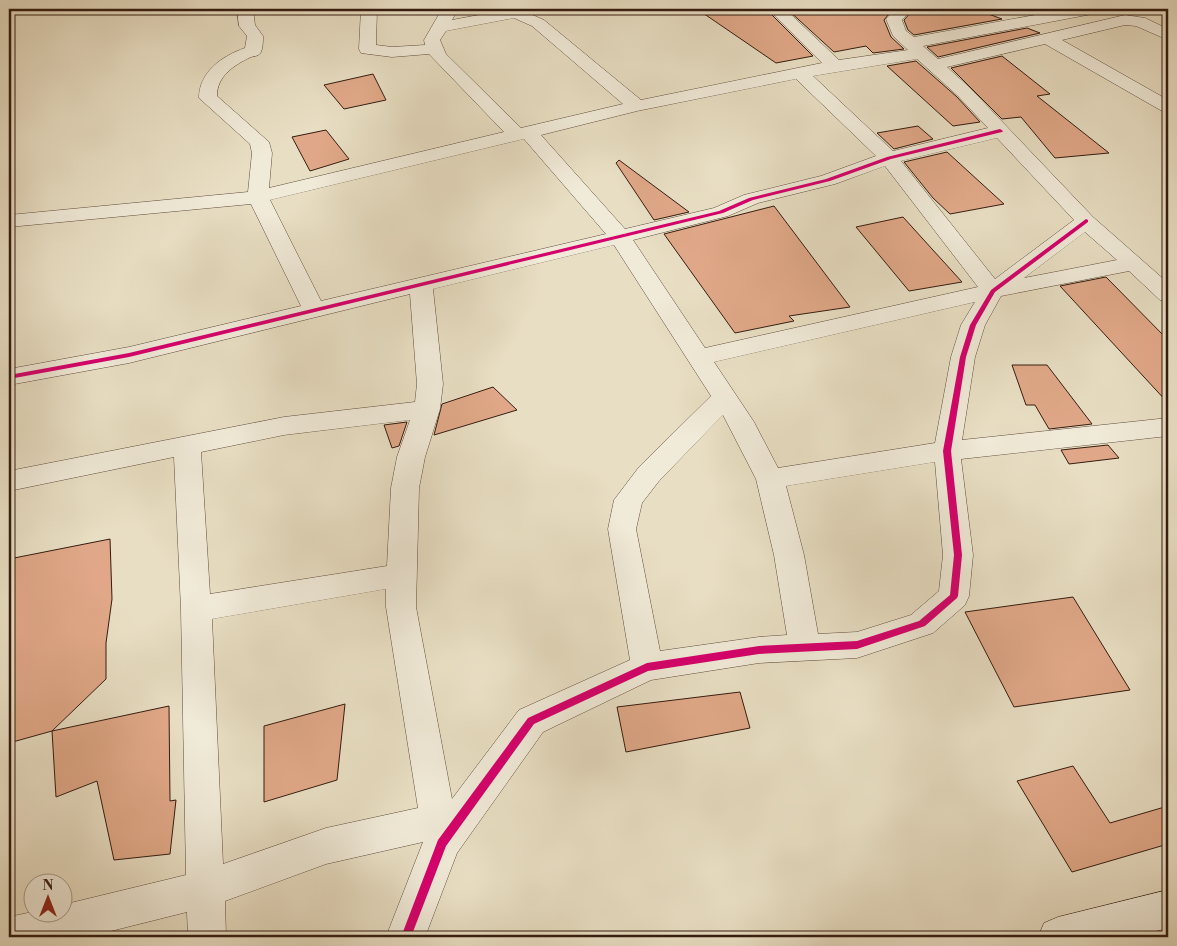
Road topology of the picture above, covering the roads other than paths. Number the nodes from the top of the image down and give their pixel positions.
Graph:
1 (245, 9) edge
2 (368, 9) edge
3 (450, 9) edge
4 (776, 9) edge
5 (904, 9) edge
6 (1092, 9) edge
7 (511, 11) edge
8 (992, 22) junction
9 (440, 27) junction
10 (1168, 35) edge
11 (1049, 39) junction
12 (1016, 46) junction
13 (434, 49) junction
14 (922, 54) junction
15 (835, 66) junction
16 (801, 74) junction
17 (637, 106) junction
18 (1168, 107) edge
19 (1000, 131) junction
20 (523, 134) junction
21 (890, 158) junction
22 (258, 198) junction
23 (9, 221) edge
24 (1086, 221) junction
25 (620, 237) junction
26 (1133, 264) junction
27 (421, 286) junction
28 (993, 291) junction
29 (1168, 295) edge
30 (314, 310) junction
31 (698, 358) junction
32 (9, 377) edge
33 (725, 398) junction
34 (427, 409) junction
35 (1168, 427) edge
36 (187, 446) junction
37 (947, 452) junction
38 (770, 478) junction
39 (9, 481) edge
40 (402, 575) junction
41 (196, 609) junction
42 (805, 648) junction
43 (647, 666) junction
44 (440, 832) junction
45 (205, 889) junction
46 (1168, 910) edge
47 (9, 936) edge
48 (207, 937) edge
49 (406, 937) edge
50 (1058, 937) edge

1 - 22 street
2 - 13 street
3 - 9 street
4 - 15 street
5 - 14 street
6 - 8 street
7 - 9 street
7 - 17 street
8 - 12 street
8 - 14 street
9 - 13 street
10 - 11 street
11 - 12 street
11 - 18 street
12 - 14 street
13 - 20 street
14 - 15 street
14 - 19 street
15 - 16 street
16 - 17 street
16 - 21 street
17 - 20 street
19 - 21 street
19 - 24 street
20 - 22 street
20 - 25 street
21 - 25 street
21 - 28 street
22 - 23 street
22 - 30 street
24 - 26 street
24 - 28 street
25 - 27 street
25 - 31 street
26 - 28 street
26 - 29 street
27 - 30 street
27 - 34 street
28 - 31 street
28 - 37 street
30 - 32 street
31 - 33 street
33 - 38 street
33 - 43 street
34 - 36 street
34 - 40 street
35 - 37 street
36 - 39 street
36 - 41 street
37 - 38 street
37 - 42 street
38 - 42 street
40 - 41 street
40 - 44 street
41 - 45 street
42 - 43 street
43 - 44 street
44 - 45 street
44 - 49 street
45 - 47 street
45 - 48 street
46 - 50 street

